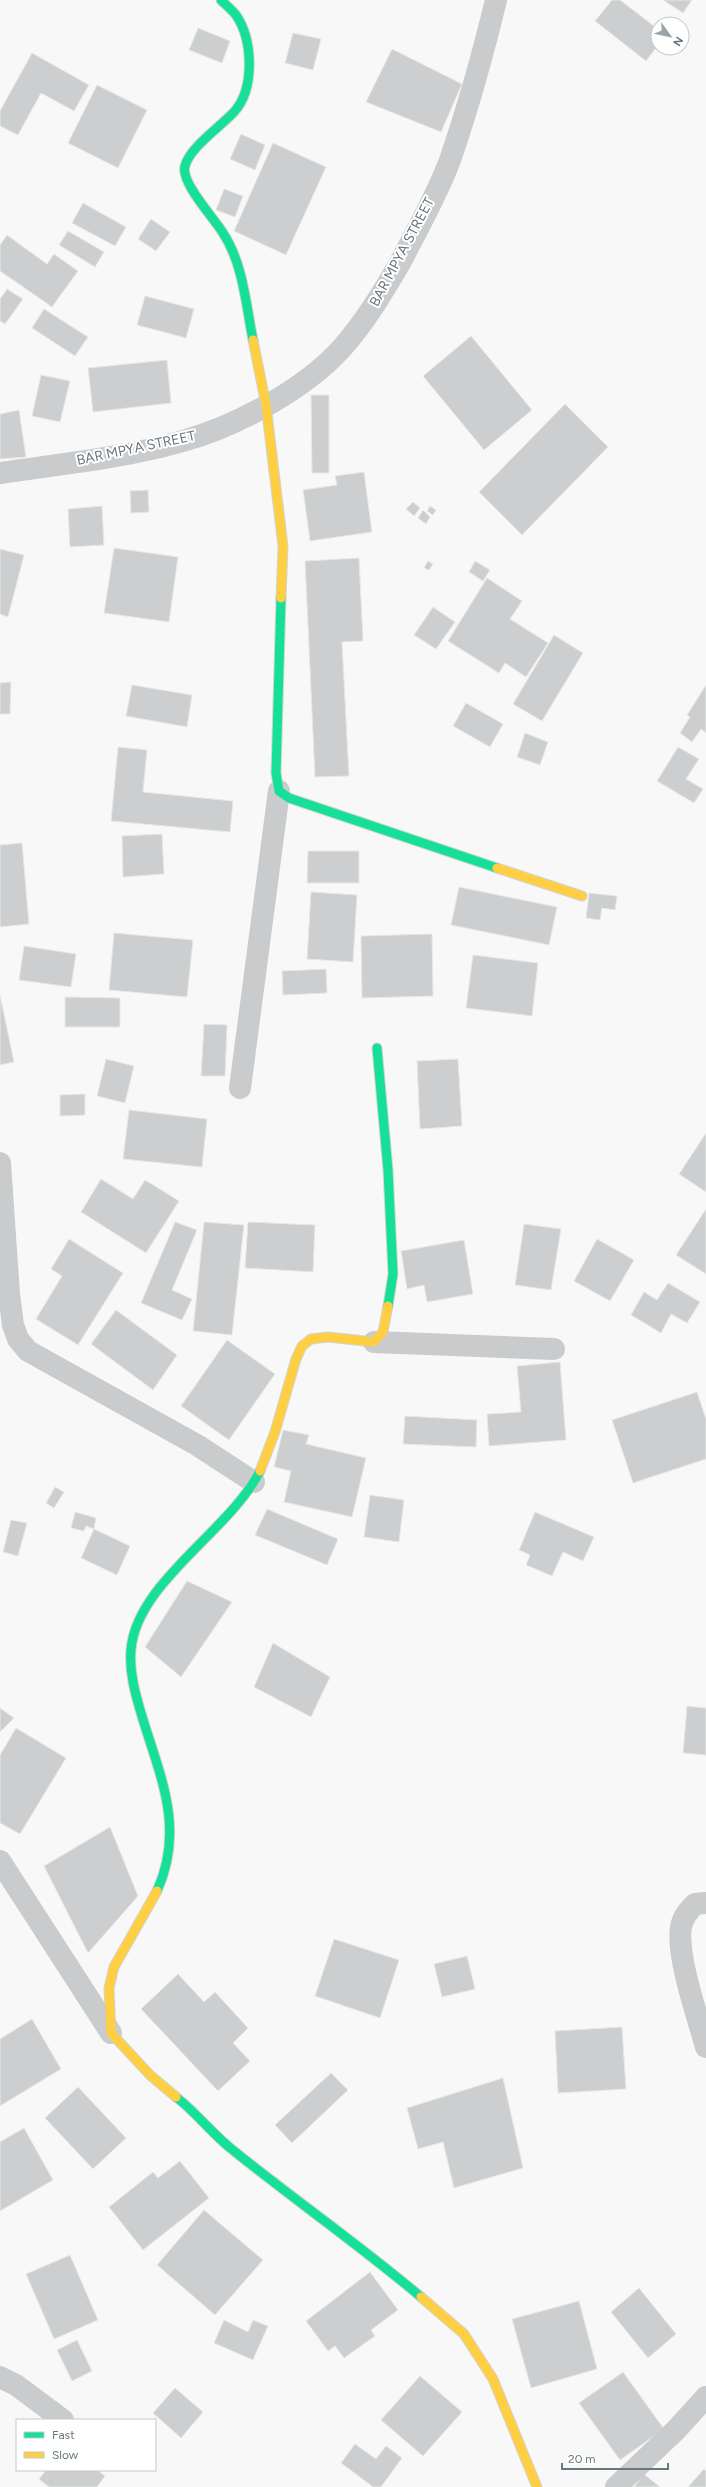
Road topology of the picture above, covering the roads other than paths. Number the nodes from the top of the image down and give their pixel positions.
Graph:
1 (221, 0) edge
2 (496, 0) edge
3 (266, 405) junction
4 (0, 473) edge
5 (279, 791) junction
6 (582, 896) dead end
7 (377, 1048) dead end
8 (240, 1088) dead end
9 (0, 1163) edge
10 (374, 1342) junction
11 (554, 1350) dead end
12 (254, 1482) junction
13 (0, 1862) edge
14 (706, 1903) edge
15 (112, 2032) junction
16 (706, 2047) edge
17 (0, 2377) edge
18 (706, 2397) edge
19 (62, 2419) edge
20 (537, 2487) edge
21 (616, 2487) edge

1 - 3 street
2 - 3 street, BAR MPYA STREET
3 - 4 street, BAR MPYA STREET
3 - 5 street
5 - 6 street
5 - 8 street
7 - 10 street
9 - 12 street
10 - 11 street
10 - 12 street
12 - 15 street
13 - 15 street
14 - 16 street
15 - 20 street
17 - 19 street
18 - 21 street

